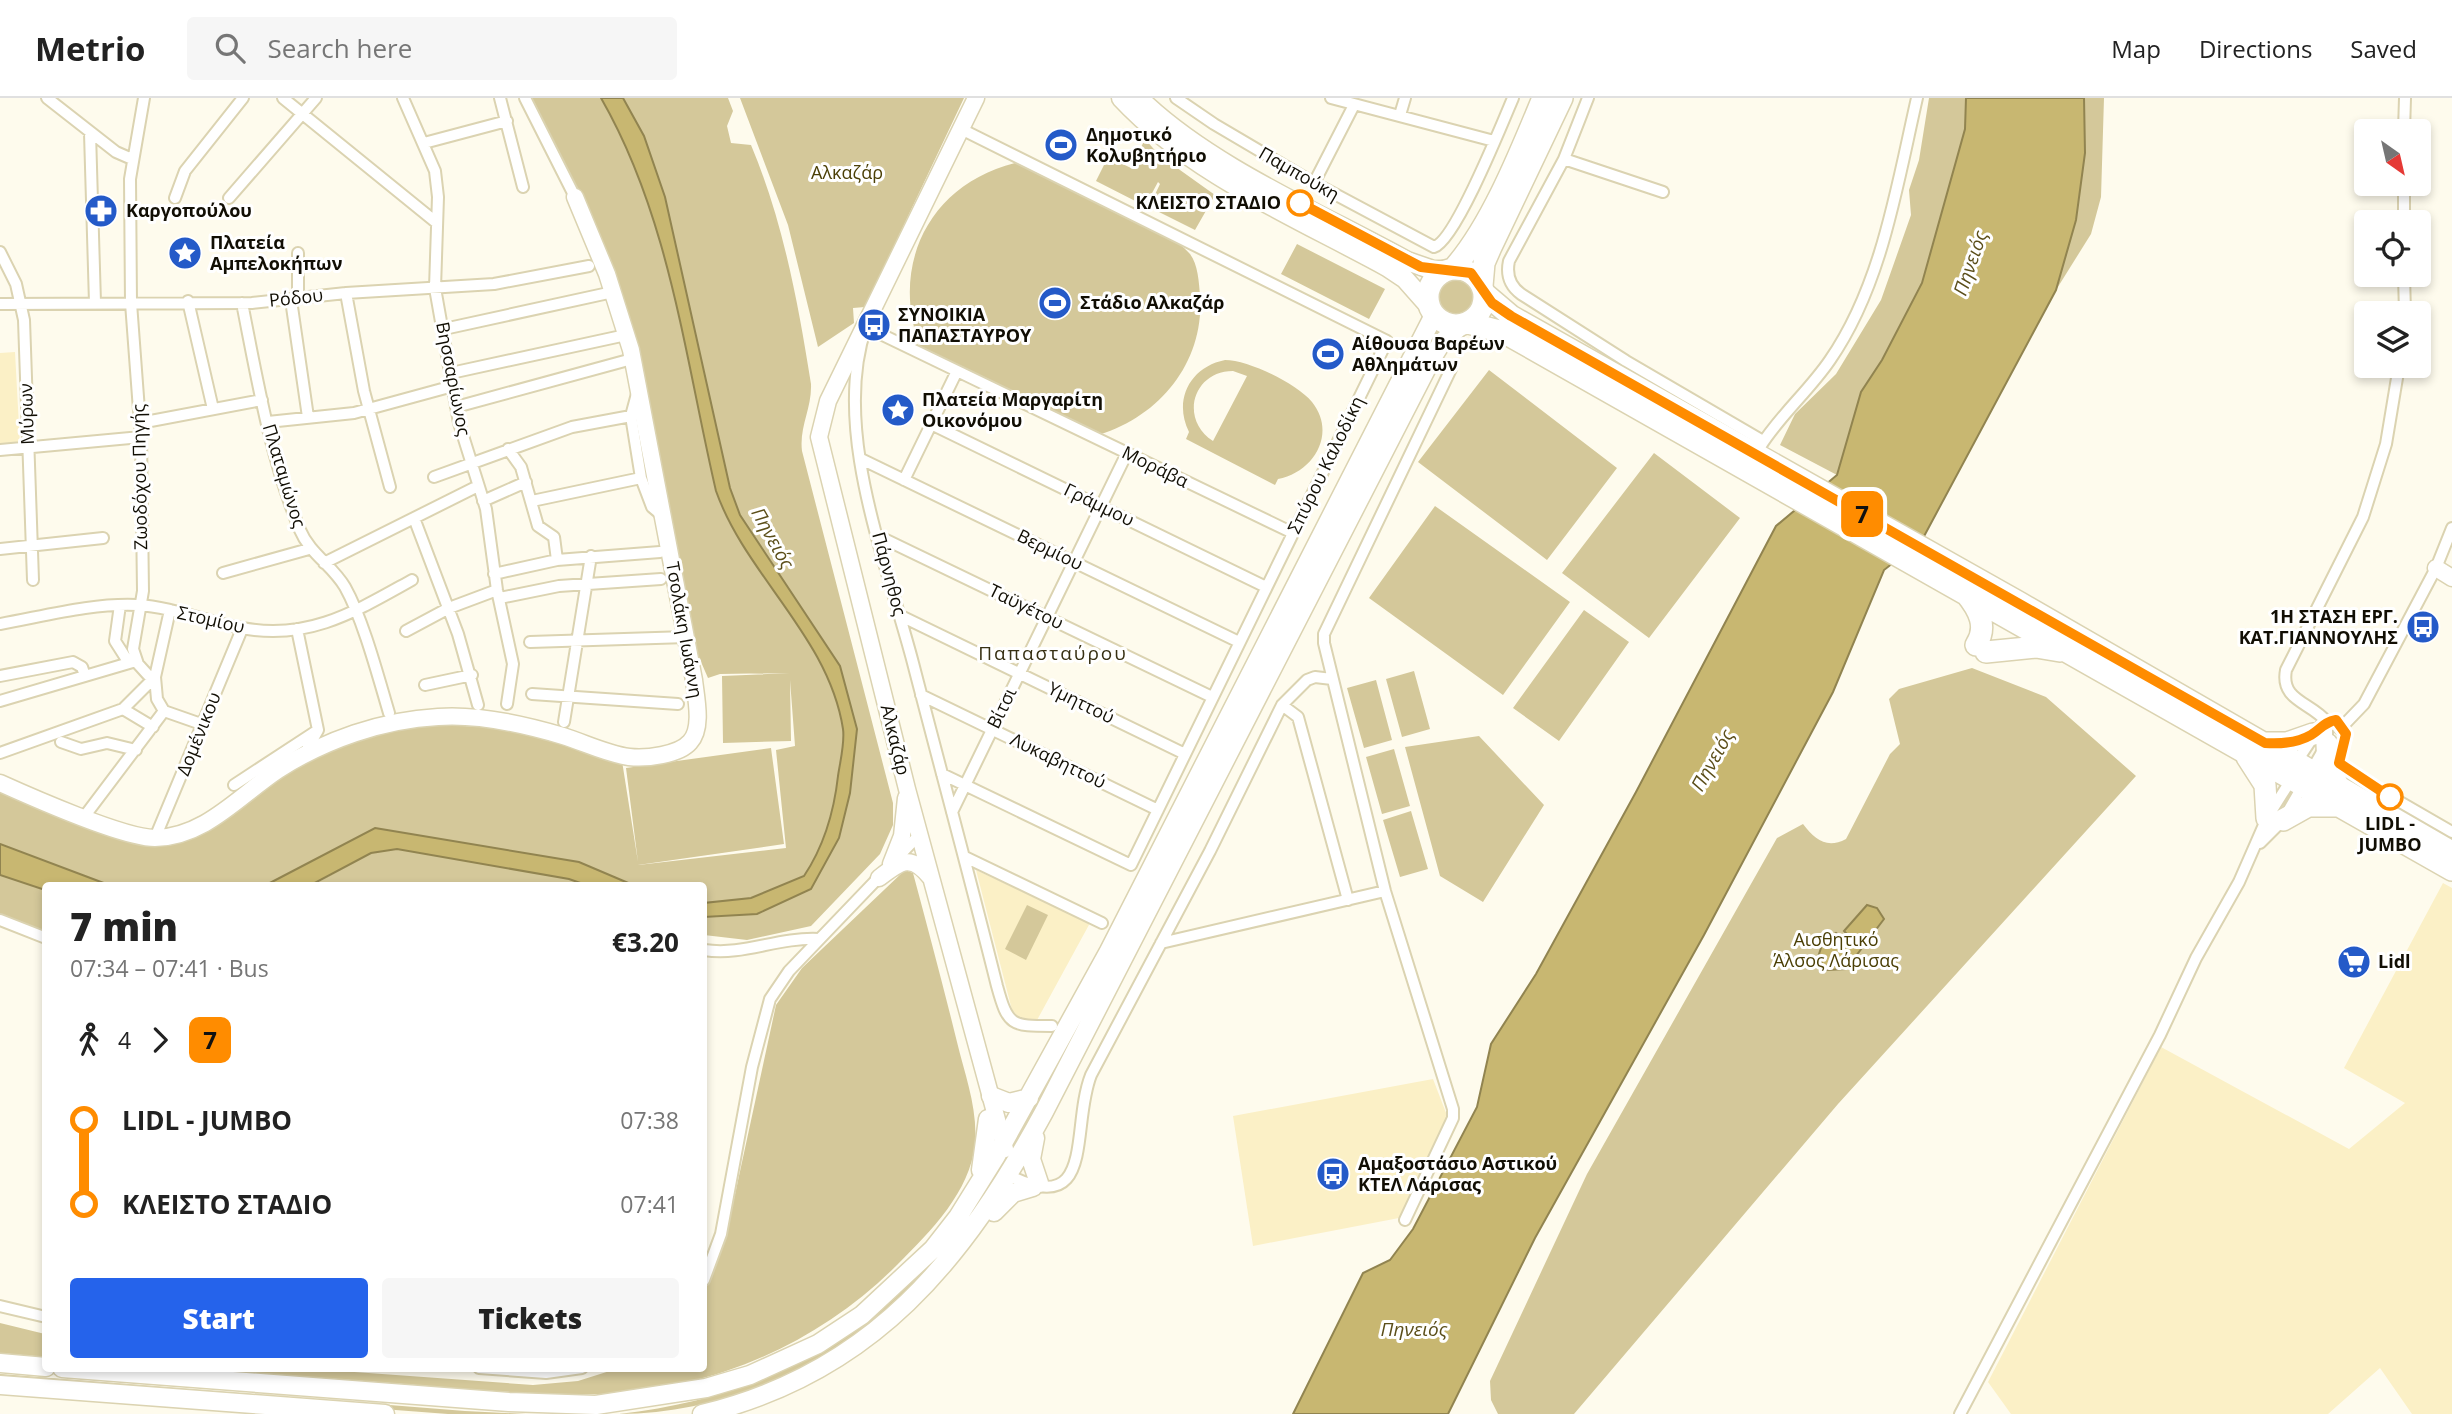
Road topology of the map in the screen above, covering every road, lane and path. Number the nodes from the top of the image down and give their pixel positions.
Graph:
1 (47, 98) edge
2 (144, 98) edge
3 (243, 98) edge
4 (283, 98) edge
5 (316, 98) edge
6 (403, 98) edge
7 (500, 98) edge
8 (525, 98) edge
9 (976, 98) edge
10 (1121, 98) edge
11 (1139, 98) edge
12 (1176, 98) edge
13 (1331, 98) edge
14 (1405, 98) edge
15 (1513, 98) edge
16 (1543, 98) edge
17 (1562, 98) edge
18 (1588, 98) edge
19 (1917, 98) edge
20 (2404, 98) edge
21 (1354, 105) junction
22 (302, 114) junction
23 (1400, 116) junction
24 (2404, 119) edge
25 (507, 121) junction
26 (961, 129) junction
27 (90, 133) junction
28 (1494, 141) junction
29 (424, 143) junction
30 (132, 159) junction
31 (1564, 159) junction
32 (1314, 183) junction
33 (523, 187) dead end
34 (1663, 192) dead end
35 (575, 197) joint
36 (175, 198) dead end
37 (229, 198) dead end
38 (437, 223) junction
39 (0, 252) edge
40 (298, 253) dead end
41 (589, 266) dead end
42 (1451, 269) junction
43 (435, 288) junction
44 (1483, 290) junction
45 (613, 292) junction
46 (346, 293) junction
47 (295, 299) junction
48 (188, 301) junction
49 (22, 303) junction
50 (95, 303) junction
51 (131, 303) junction
52 (242, 303) junction
53 (0, 304) edge
54 (1431, 310) junction
55 (1494, 318) junction
56 (1465, 324) junction
57 (866, 327) junction
58 (444, 329) junction
59 (626, 335) junction
60 (632, 359) junction
61 (1451, 369) dead end
62 (957, 371) junction
63 (451, 373) junction
64 (2397, 378) edge
65 (453, 386) junction
66 (638, 390) junction
67 (262, 400) junction
68 (456, 407) junction
69 (370, 409) junction
70 (213, 410) junction
71 (307, 416) junction
72 (631, 416) junction
73 (268, 422) junction
74 (140, 423) junction
75 (931, 424) junction
76 (141, 437) junction
77 (28, 447) junction
78 (508, 449) junction
79 (0, 450) edge
80 (1127, 453) junction
81 (861, 459) junction
82 (1758, 460) junction
83 (472, 463) junction
84 (434, 477) dead end
85 (641, 478) junction
86 (904, 480) junction
87 (526, 482) junction
88 (478, 486) junction
89 (390, 487) dead end
90 (532, 500) junction
91 (483, 501) junction
92 (1101, 506) junction
93 (664, 517) junction
94 (414, 518) junction
95 (2452, 528) edge
96 (1293, 533) junction
97 (878, 536) junction
98 (103, 538) dead end
99 (34, 545) junction
100 (0, 549) edge
101 (309, 549) junction
102 (660, 552) dead end
103 (591, 556) junction
104 (557, 561) junction
105 (1074, 562) junction
106 (1928, 562) junction
107 (324, 563) junction
108 (2435, 568) junction
109 (223, 573) dead end
110 (494, 573) junction
111 (2452, 578) edge
112 (661, 579) dead end
113 (33, 580) dead end
114 (412, 580) dead end
115 (587, 583) junction
116 (1266, 587) junction
117 (1965, 592) junction
118 (498, 594) junction
119 (120, 605) junction
120 (141, 606) junction
121 (449, 608) junction
122 (170, 610) junction
123 (355, 612) junction
124 (901, 616) junction
125 (1047, 617) junction
126 (0, 624) edge
127 (242, 628) junction
128 (297, 629) junction
129 (407, 631) dead end
130 (687, 637) junction
131 (579, 640) junction
132 (530, 642) dead end
133 (1240, 642) junction
134 (2073, 653) junction
135 (133, 662) junction
136 (1019, 673) junction
137 (472, 675) junction
138 (0, 676) edge
139 (85, 676) junction
140 (155, 677) junction
141 (1332, 679) junction
142 (425, 685) dead end
143 (532, 694) dead end
144 (921, 695) junction
145 (1212, 697) junction
146 (569, 698) junction
147 (0, 701) edge
148 (506, 704) dead end
149 (678, 704) dead end
150 (2305, 704) junction
151 (478, 705) dead end
152 (1282, 705) junction
153 (123, 709) junction
154 (164, 711) junction
155 (389, 713) dead end
156 (2184, 717) junction
157 (564, 722) dead end
158 (204, 725) junction
159 (2343, 725) junction
160 (153, 727) junction
161 (992, 729) junction
162 (318, 730) junction
163 (2322, 733) junction
164 (61, 742) dead end
165 (2265, 743) junction
166 (136, 750) junction
167 (2244, 752) junction
168 (0, 753) edge
169 (1185, 754) junction
170 (304, 755) junction
171 (942, 774) junction
172 (2300, 774) junction
173 (0, 783) edge
174 (234, 785) dead end
175 (965, 785) junction
176 (907, 789) junction
177 (2342, 799) junction
178 (1158, 810) junction
179 (951, 813) junction
180 (84, 817) junction
181 (2275, 819) junction
182 (2452, 832) edge
183 (920, 834) junction
184 (155, 838) junction
185 (2452, 852) edge
186 (965, 857) junction
187 (891, 864) junction
188 (2452, 870) edge
189 (879, 878) junction
190 (932, 879) junction
191 (1385, 891) junction
192 (1348, 900) junction
193 (0, 920) edge
194 (1102, 923) dead end
195 (42, 936) edge
196 (819, 939) junction
197 (1161, 943) junction
198 (707, 950) edge
199 (1052, 1026) dead end
200 (983, 1077) junction
201 (991, 1096) junction
202 (1029, 1098) junction
203 (1044, 1112) junction
204 (988, 1119) junction
205 (1000, 1149) junction
206 (1010, 1171) junction
207 (1042, 1186) junction
208 (969, 1200) junction
209 (1405, 1220) dead end
210 (972, 1230) junction
211 (707, 1272) edge
212 (0, 1306) edge
213 (42, 1316) edge
214 (0, 1363) edge
215 (42, 1367) edge
216 (116, 1372) edge
217 (533, 1372) edge
218 (553, 1372) edge
219 (0, 1385) edge
220 (385, 1414) edge
221 (702, 1414) edge
222 (1961, 1414) edge

1 - 27 street
2 - 30 street, Ζωοδόχου Πηγής
3 - 36 street
4 - 22 street
5 - 22 street
6 - 29 street, Βησσαρίωνος
7 - 25 street
8 - 35 street, Τσολάκη Ιωάννη
9 - 26 street, Πάρνηθος
10 - 54 main road
11 - 42 main road
12 - 32 street, Παμπούκη
13 - 21 street
14 - 23 street
15 - 28 street
16 - 42 highway
17 - 44 highway
18 - 31 street
19 - 82 street
20 - 24 street
21 - 23 street
21 - 32 street
22 - 37 street
22 - 38 street
23 - 28 street
25 - 29 street
25 - 33 street
26 - 57 street, Πάρνηθος
26 - 96 street, Σπύρου Καλοδίκη
27 - 30 street
27 - 50 street
28 - 32 street, Παμπούκη
29 - 38 street, Βησσαρίωνος
30 - 51 street, Ζωοδόχου Πηγής
31 - 34 street
31 - 82 street
35 - 45 street, Τσολάκη Ιωάννη
38 - 43 street, Βησσαρίωνος
39 - 49 street, Μύρων
40 - 47 street
41 - 43 street, Ρόδου
42 - 44 highway
42 - 54 highway
43 - 46 street, Ρόδου
43 - 58 street, Βησσαρίωνος
44 - 55 highway
44 - 56 highway
45 - 58 street
45 - 59 street, Τσολάκη Ιωάννη
46 - 47 street, Ρόδου
46 - 69 street
47 - 52 street, Ρόδου
47 - 71 street
48 - 51 street, Ρόδου
48 - 52 street, Ρόδου
48 - 70 street
49 - 50 street, Ρόδου
49 - 53 street, Ρόδου
49 - 77 street, Μύρων
50 - 51 street, Ρόδου
51 - 74 street, Ζωοδόχου Πηγής
52 - 67 street, Πλαταμώνος
54 - 56 highway
54 - 202 main road
55 - 56 highway
55 - 82 highway
56 - 203 main road
57 - 62 street, Μοράβα
57 - 81 street, Πάρνηθος
57 - 176 street, Αλκαζάρ
58 - 63 street, Βησσαρίωνος
59 - 60 street, Τσολάκη Ιωάννη
59 - 63 street
60 - 66 street, Τσολάκη Ιωάννη
60 - 68 street
61 - 141 street
62 - 75 street
62 - 80 street, Μοράβα
63 - 65 street, Βησσαρίωνος
64 - 150 street
65 - 68 street, Βησσαρίωνος
65 - 69 street
66 - 72 street
66 - 93 street, Τσολάκη Ιωάννη
67 - 70 street
67 - 73 street, Πλαταμώνος
68 - 83 street, Βησσαρίωνος
69 - 71 street
69 - 89 street
70 - 74 street
71 - 73 street
72 - 78 street
72 - 85 street
73 - 101 street, Πλαταμώνος
74 - 76 street, Ζωοδόχου Πηγής
75 - 86 street
75 - 92 street, Γράμμου
76 - 77 street
76 - 120 street, Ζωοδόχου Πηγής
77 - 79 street
77 - 99 street, Μύρων
78 - 83 street
78 - 87 street
80 - 92 street, Βίτσι
80 - 96 street, Μοράβα
81 - 86 street, Βερμίου
81 - 97 street, Πάρνηθος
82 - 106 highway
83 - 84 street
83 - 88 street, Βησσαρίωνος
85 - 90 street
85 - 93 street
86 - 105 street, Βερμίου
87 - 90 street
87 - 91 street
88 - 91 street, Βησσαρίωνος
88 - 94 street
90 - 104 street
91 - 110 street, Βησσαρίωνος
92 - 105 street, Βίτσι
92 - 116 street, Γράμμου
93 - 130 street, Τσολάκη Ιωάννη
94 - 107 street
94 - 121 street
95 - 108 street
96 - 116 street, Σπύρου Καλοδίκη
97 - 124 street, Πάρνηθος
97 - 125 street, Ταϋγέτου
98 - 99 street
99 - 100 street
99 - 113 street, Μύρων
101 - 107 street, Πλαταμώνος
101 - 109 street
102 - 103 street
103 - 104 street
103 - 115 street
104 - 110 street
105 - 125 street, Βίτσι
105 - 133 street, Βερμίου
106 - 117 highway
106 - 165 highway
107 - 123 street, Πλαταμώνος
108 - 111 street
108 - 159 street
110 - 118 street, Βησσαρίωνος
112 - 115 street
114 - 123 street, Στομίου
115 - 118 street
115 - 131 street
116 - 133 street, Σπύρου Καλοδίκη
117 - 134 highway
117 - 134 highway
118 - 121 street
118 - 148 street, Βησσαρίωνος
119 - 120 street, Στομίου
119 - 126 street, Στομίου
119 - 135 street
120 - 122 street, Στομίου
120 - 135 street, Ζωοδόχου Πηγής
121 - 129 street
121 - 137 street
122 - 127 street, Στομίου
122 - 140 street
123 - 128 street, Στομίου
123 - 155 street, Πλαταμώνος
124 - 136 street, Υμηττού
124 - 144 street, Πάρνηθος
125 - 136 street, Βίτσι
125 - 145 street, Ταϋγέτου
127 - 128 street, Στομίου
127 - 158 street, Δομένικου
128 - 162 street
130 - 131 street
130 - 170 street, Τσολάκη Ιωάννη
131 - 132 street
131 - 146 street
133 - 145 street, Σπύρου Καλοδίκη
134 - 156 highway
135 - 139 street
135 - 140 street
136 - 161 street, Βίτσι
136 - 169 street, Υμηττού
137 - 142 street
137 - 151 street
138 - 139 street
139 - 147 street
140 - 153 street
140 - 154 street
141 - 152 street
141 - 191 street
143 - 146 street
144 - 161 street, Λυκαβηττού
144 - 171 street, Πάρνηθος
145 - 169 street, Σπύρου Καλοδίκη
146 - 149 street
146 - 157 street
150 - 163 street
150 - 163 street
152 - 192 street
152 - 197 street
153 - 160 street
153 - 168 street
154 - 158 street
154 - 160 street
156 - 167 highway
156 - 172 highway
158 - 184 street, Δομένικου
159 - 163 street
159 - 163 street
159 - 182 street
160 - 166 street
161 - 175 street, Βίτσι
161 - 178 street, Λυκαβηττού
162 - 170 street
162 - 174 street
163 - 165 highway
163 - 172 street
163 - 172 street
163 - 177 highway
164 - 166 street
165 - 172 highway
166 - 180 street
167 - 172 highway
167 - 181 highway
169 - 178 street, Σπύρου Καλοδίκη
170 - 184 street, Τσολάκη Ιωάννη
171 - 175 street
171 - 179 street, Πάρνηθος
172 - 177 highway
172 - 181 street
173 - 180 street, Τσολάκη Ιωάννη
175 - 178 street, Σπύρου Καλοδίκη
175 - 179 street, Βίτσι
176 - 183 street, Αλκαζάρ
176 - 187 street
177 - 181 highway
177 - 185 highway
177 - 188 highway
179 - 186 street, Πάρνηθος
180 - 184 street, Τσολάκη Ιωάννη
181 - 222 street
183 - 187 street
183 - 190 street, Αλκαζάρ
186 - 194 street
186 - 199 street, Πάρνηθος
187 - 189 street
189 - 190 street
189 - 196 street
190 - 200 street, Αλκαζάρ
191 - 192 street
191 - 209 street
192 - 197 street
193 - 195 street
196 - 198 street
196 - 211 street
197 - 207 street
200 - 201 street, Αλκαζάρ
200 - 204 street, Αλκαζάρ
201 - 202 main road
201 - 205 street, Αλκαζάρ
202 - 205 main road
203 - 206 main road
203 - 207 main road
204 - 205 street, Αλκαζάρ
204 - 208 main road
205 - 206 street, Αλκαζάρ
205 - 208 main road
206 - 207 street
206 - 210 main road
207 - 210 main road
208 - 216 main road
210 - 221 main road
212 - 213 street
214 - 215 main road
217 - 218 street
219 - 220 main road

